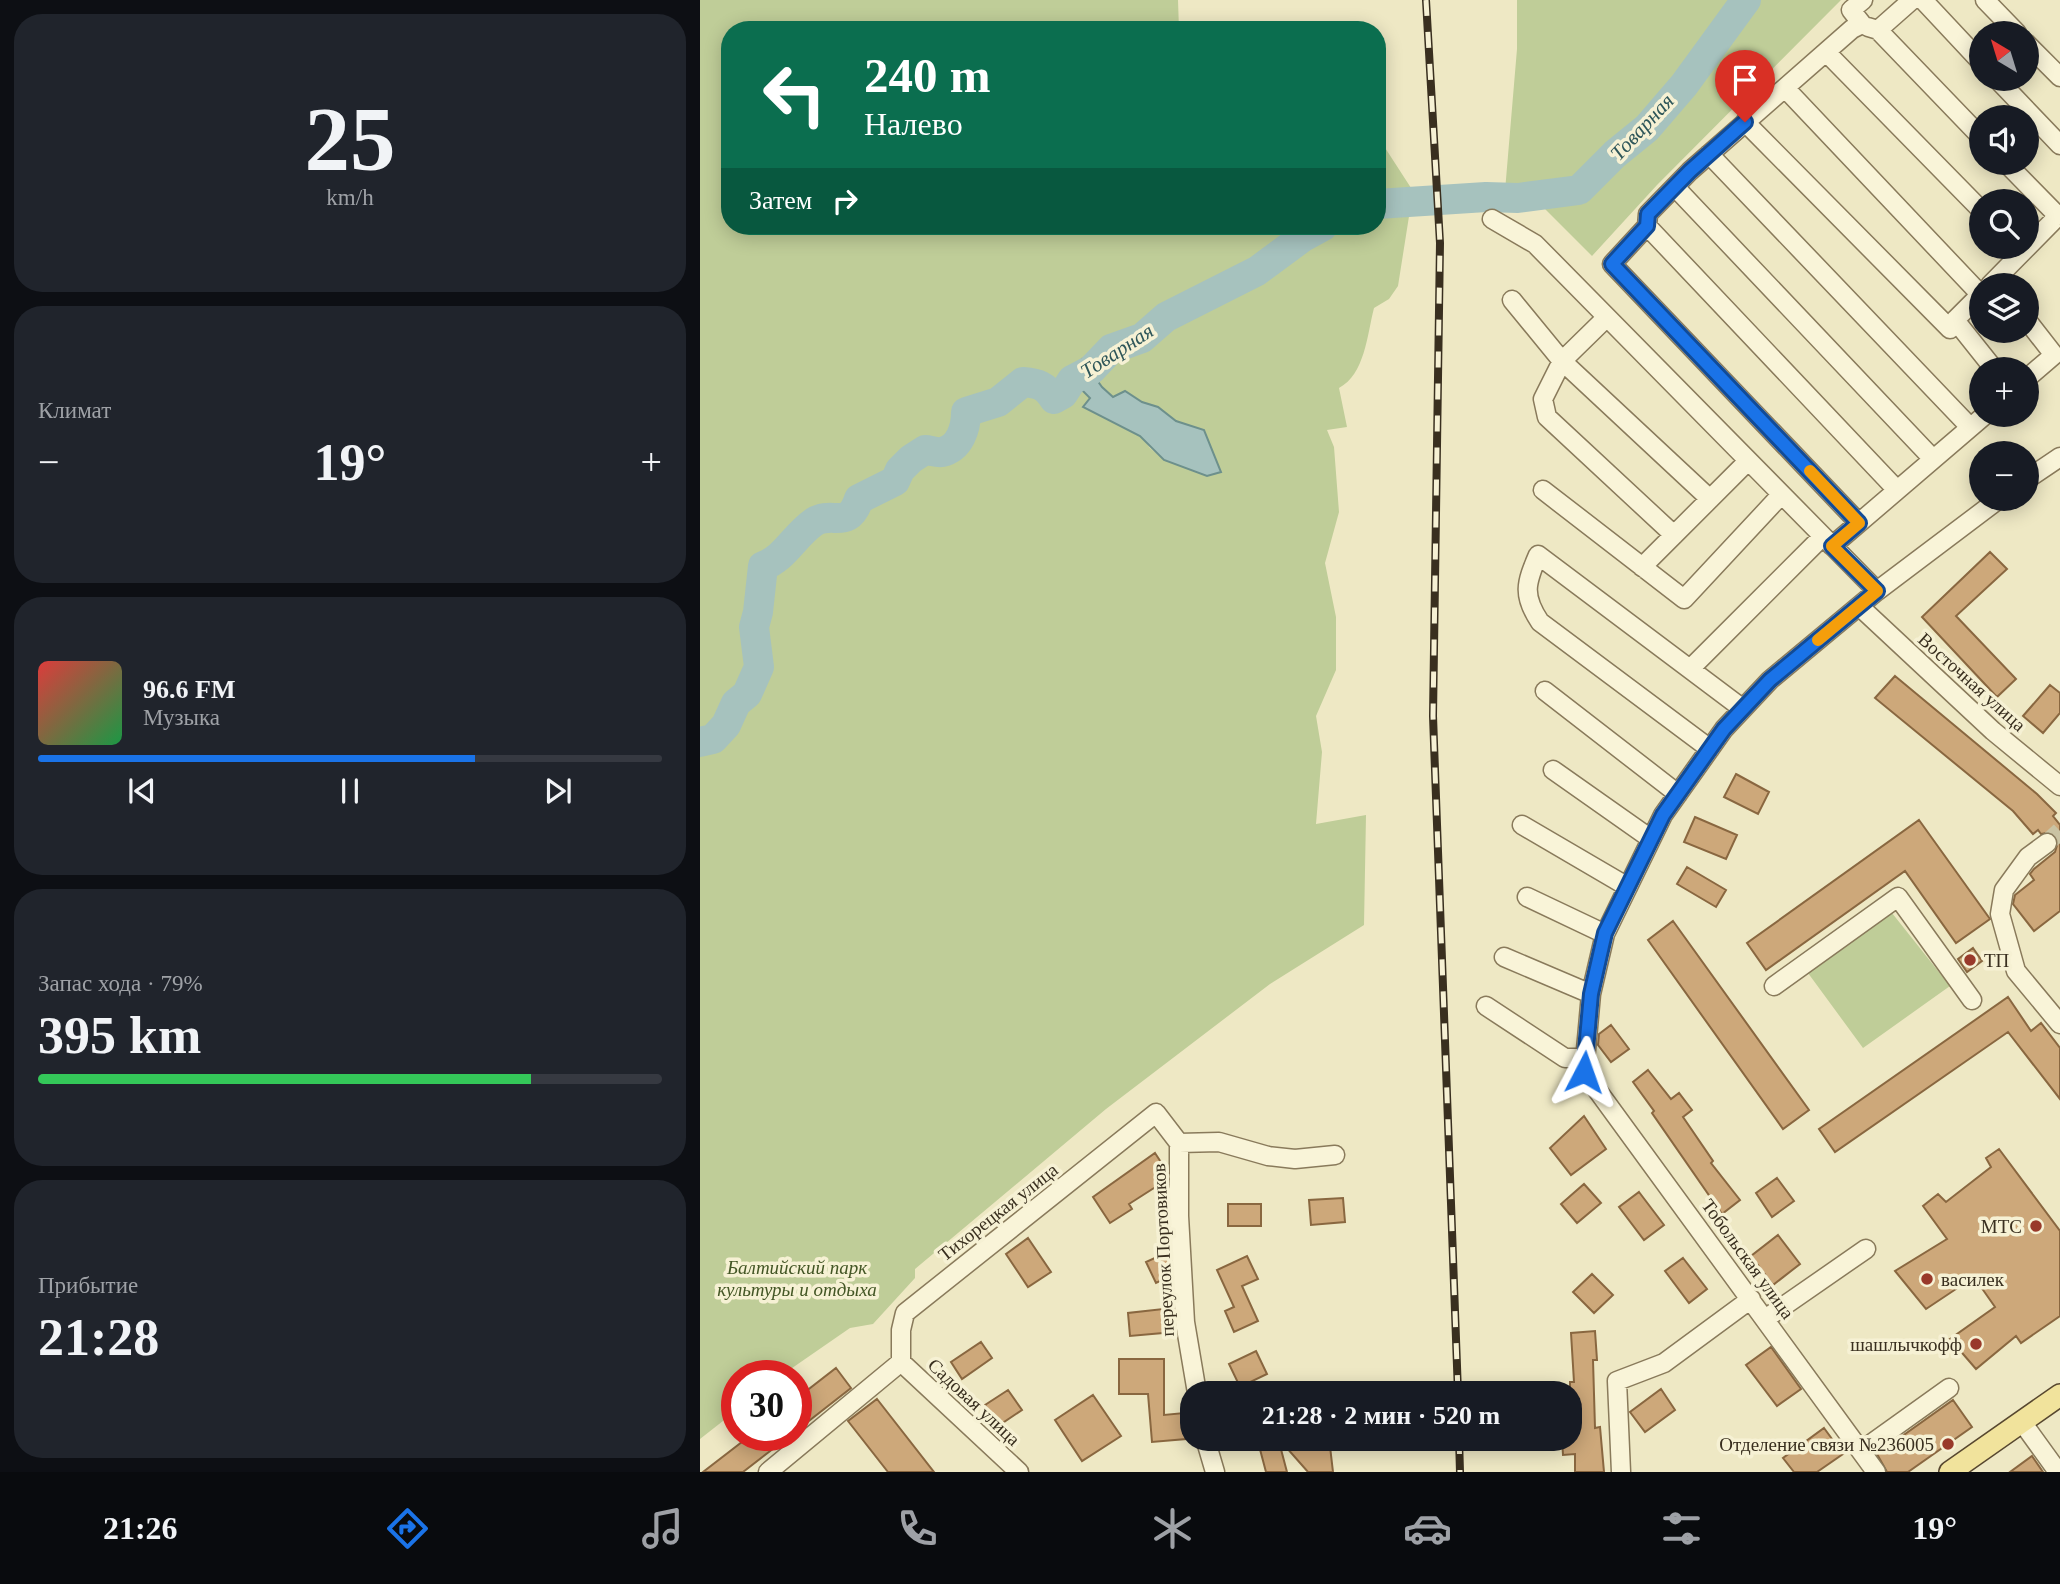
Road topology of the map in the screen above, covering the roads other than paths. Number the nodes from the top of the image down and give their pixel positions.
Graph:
1 (1863, 0) edge
2 (1912, 0) edge
3 (1923, 0) edge
4 (1985, 0) edge
5 (2005, 21) edge
6 (1870, 27) junction
7 (1969, 49) edge
8 (1826, 52) junction
9 (2039, 56) edge
10 (2060, 77) edge
11 (1785, 88) junction
12 (2008, 91) edge
13 (1745, 122) junction
14 (1969, 125) edge
15 (2060, 145) edge
16 (1709, 154) junction
17 (2018, 175) edge
18 (1675, 187) junction
19 (1969, 198) edge
20 (2059, 215) edge
21 (1492, 219) dead end
22 (1647, 226) junction
23 (2039, 232) edge
24 (2012, 259) edge
25 (2000, 273) edge
26 (1969, 281) edge
27 (1512, 300) dead end
28 (1969, 306) edge
29 (1607, 317) junction
30 (1955, 320) junction
31 (2039, 336) edge
32 (1984, 357) edge
33 (1562, 361) junction
34 (2039, 368) edge
35 (1969, 426) edge
36 (1970, 427) edge
37 (2060, 457) edge
38 (1933, 459) junction
39 (1748, 461) junction
40 (2039, 471) edge
41 (1543, 490) dead end
42 (1897, 490) junction
43 (1781, 495) junction
44 (1710, 499) junction
45 (1983, 511) edge
46 (1859, 523) junction
47 (1674, 535) junction
48 (1827, 542) junction
49 (1642, 567) junction
50 (1877, 591) junction
51 (1859, 606) junction
52 (1690, 669) junction
53 (1545, 691) dead end
54 (1743, 709) junction
55 (1710, 749) junction
56 (1553, 770) dead end
57 (2060, 786) edge
58 (1678, 794) junction
59 (1522, 825) dead end
60 (1651, 839) junction
61 (2047, 843) tunnel mouth
62 (1628, 887) junction
63 (1527, 897) dead end
64 (1605, 933) junction
65 (1504, 957) dead end
66 (1774, 986) dead end
67 (1591, 994) junction
68 (1972, 1000) dead end
69 (1486, 1006) dead end
70 (2060, 1024) edge
71 (1585, 1065) junction
72 (1156, 1113) joint
73 (1180, 1143) junction
74 (1335, 1155) dead end
75 (1866, 1249) dead end
76 (1751, 1299) junction
77 (1766, 1319) junction
78 (901, 1362) junction
79 (1195, 1381) edge
80 (1949, 1388) dead end
81 (2060, 1395) edge
82 (2022, 1422) junction
83 (1209, 1451) edge
84 (1861, 1451) junction
85 (768, 1472) edge
86 (1019, 1472) edge
87 (1215, 1472) edge
88 (1621, 1472) edge
89 (1876, 1472) edge
90 (1950, 1472) edge
91 (2058, 1472) edge

1 - 6 street
2 - 6 street
3 - 7 street
4 - 5 street
6 - 8 street
6 - 14 street
8 - 11 street
8 - 19 street
9 - 10 street
11 - 13 street
11 - 26 street
12 - 15 street
13 - 16 street
13 - 30 street
16 - 18 street
16 - 35 street
17 - 20 street
18 - 22 street
18 - 38 street
20 - 23 street
21 - 29 street
22 - 42 street
22 - 46 street
24 - 25 street
27 - 33 street
28 - 30 street
29 - 33 street
29 - 39 street
30 - 32 street
31 - 34 street
33 - 44 street
33 - 47 street
36 - 38 street
37 - 40 street
38 - 42 street
39 - 43 street
39 - 44 street
41 - 49 street
42 - 46 street
43 - 48 street
43 - 49 street
44 - 47 street
45 - 50 street
46 - 48 street
47 - 49 street
48 - 50 street
48 - 52 street
50 - 51 street
51 - 54 street
51 - 57 street, Восточная улица
52 - 54 street
52 - 55 street
53 - 58 street
54 - 55 street
55 - 58 street
56 - 60 street
58 - 60 street
59 - 62 street
60 - 62 street
61 - 70 street
62 - 64 street
63 - 64 street
64 - 67 street
65 - 67 street
66 - 68 street
67 - 71 street
69 - 71 street
71 - 76 street, Тобольская улица
72 - 73 street, переулок Портовиков
72 - 78 street, Тихорецкая улица
73 - 74 street
73 - 79 street, переулок Портовиков
75 - 77 street
76 - 77 street, Тобольская улица
76 - 88 street
77 - 84 street, Тобольская улица
78 - 85 street
78 - 86 street, Садовая улица
80 - 84 street
81 - 82 main road
82 - 90 main road
82 - 91 street
83 - 87 street
84 - 89 street, Тобольская улица

